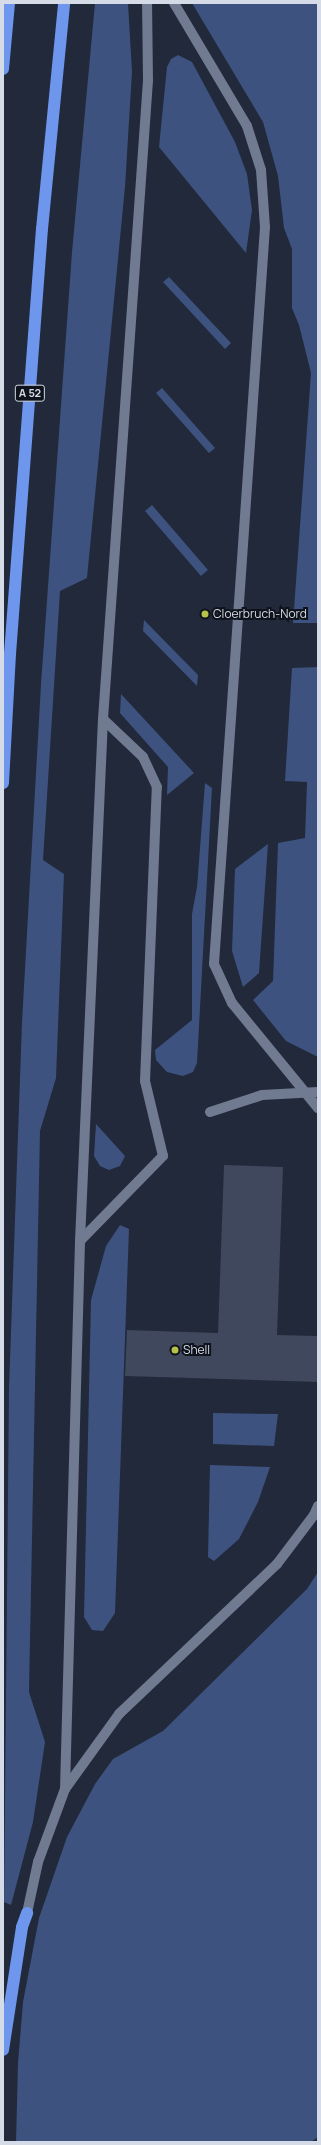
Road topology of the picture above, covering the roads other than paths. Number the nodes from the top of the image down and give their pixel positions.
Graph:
1 (9, 3) edge
2 (64, 3) edge
3 (148, 3) edge
4 (174, 3) edge
5 (3, 69) edge
6 (103, 719) junction
7 (3, 783) edge
8 (306, 1092) junction
9 (318, 1092) edge
10 (318, 1108) edge
11 (210, 1112) dead end
12 (80, 1241) junction
13 (318, 1506) edge
14 (64, 1789) junction
15 (26, 1913) joint
16 (3, 2050) edge

1 - 5 highway
2 - 7 highway, A 52
3 - 6 lane
4 - 8 lane
6 - 12 lane
6 - 12 lane
8 - 9 lane
8 - 10 lane
8 - 11 lane
12 - 14 lane
13 - 14 lane
14 - 15 lane
15 - 16 highway

